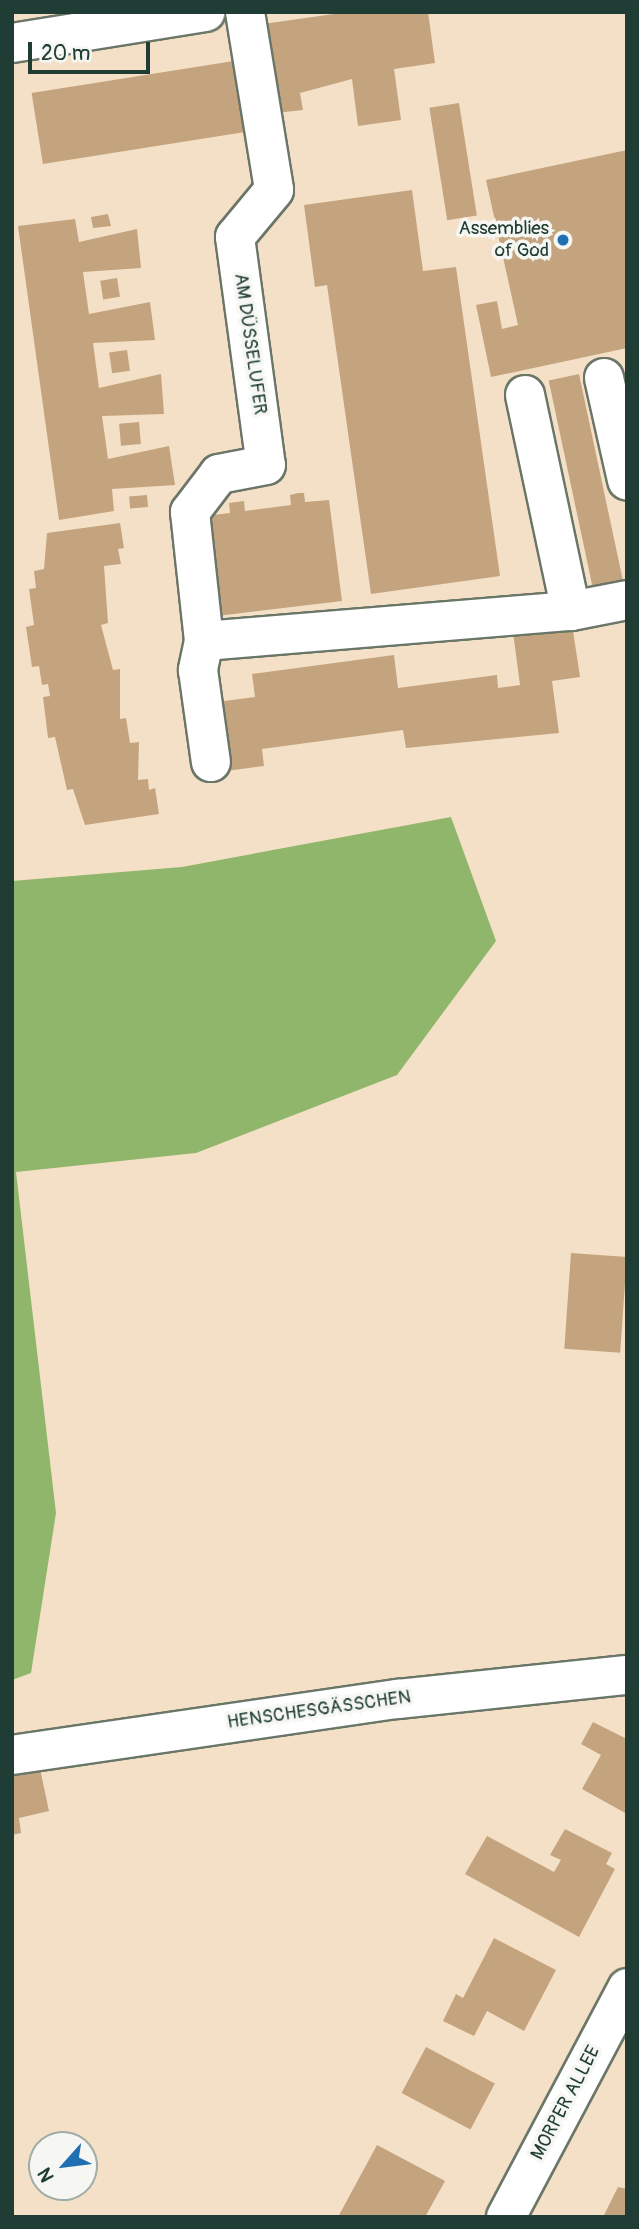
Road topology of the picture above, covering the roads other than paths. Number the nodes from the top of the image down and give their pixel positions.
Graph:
1 (206, 12) edge
2 (245, 12) edge
3 (12, 43) edge
4 (604, 377) dead end
5 (525, 395) dead end
6 (627, 480) edge
7 (627, 600) edge
8 (571, 611) junction
9 (204, 640) junction
10 (211, 762) dead end
11 (627, 1675) edge
12 (12, 1755) edge
13 (627, 1989) edge
14 (506, 2217) edge

1 - 3 street
2 - 9 street, AM DÜSSELUFER
4 - 6 street
5 - 8 street
7 - 8 street
8 - 9 street
9 - 10 street, AM DÜSSELUFER
11 - 12 street, HENSCHESGÄSSCHEN
13 - 14 street, MORPER ALLEE

